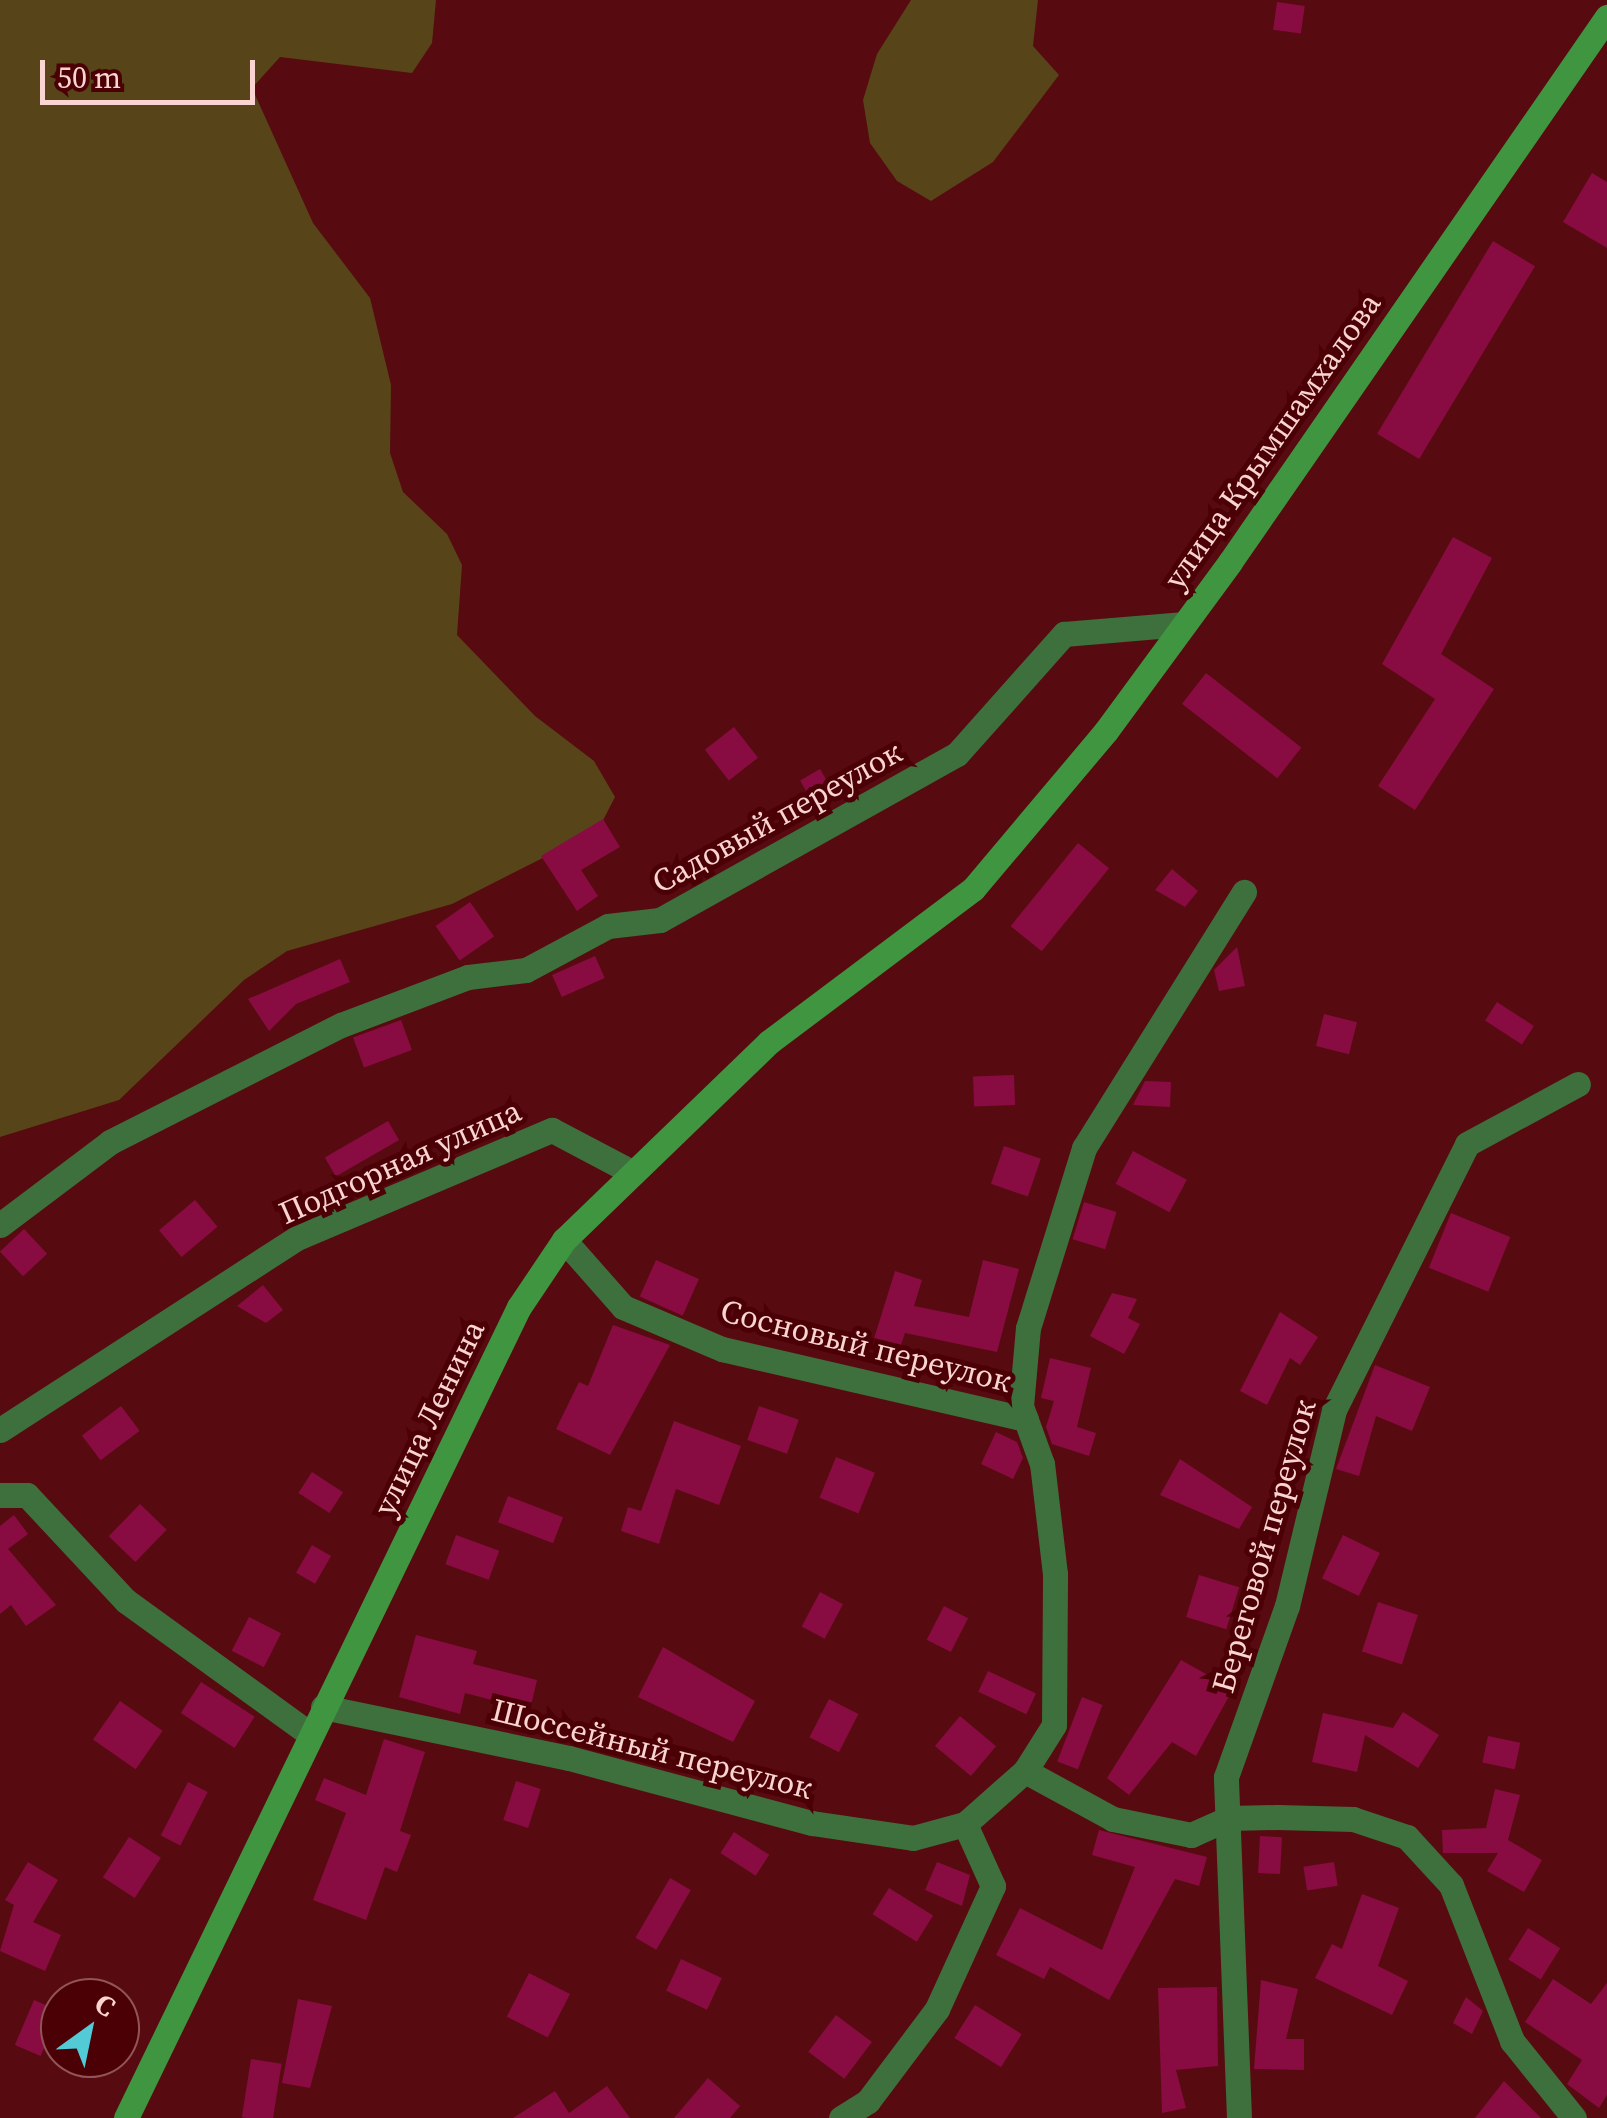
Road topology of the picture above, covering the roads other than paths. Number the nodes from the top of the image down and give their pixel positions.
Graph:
1 (1607, 17) edge
2 (1182, 624) junction
3 (973, 889) joint
4 (1244, 892) dead end
5 (1578, 1084) dead end
6 (628, 1170) junction
7 (0, 1225) edge
8 (564, 1240) junction
9 (1026, 1419) junction
10 (0, 1430) edge
11 (0, 1495) edge
12 (323, 1707) junction
13 (310, 1734) junction
14 (1025, 1771) junction
15 (1229, 1818) junction
16 (965, 1824) junction
17 (877, 2109) edge
18 (126, 2118) edge
19 (840, 2118) edge
20 (1240, 2118) edge
21 (1574, 2118) edge

1 - 2 main road, улица Крымшамхалова
2 - 3 main road, улица Крымшамхалова
2 - 7 street, Садовый переулок
3 - 6 main road, улица Ленина
4 - 9 street, Сосновый переулок
5 - 15 street, Береговой переулок
6 - 8 main road, улица Ленина
6 - 10 street, Подгорная улица
8 - 9 street, Сосновый переулок
8 - 12 main road, улица Ленина
9 - 14 street
11 - 13 street
12 - 13 main road, улица Ленина
12 - 16 street, Шоссейный переулок
13 - 18 main road, улица Ленина
14 - 15 street
14 - 16 street
15 - 20 street, Береговой переулок
15 - 21 street
16 - 17 street
17 - 19 street

